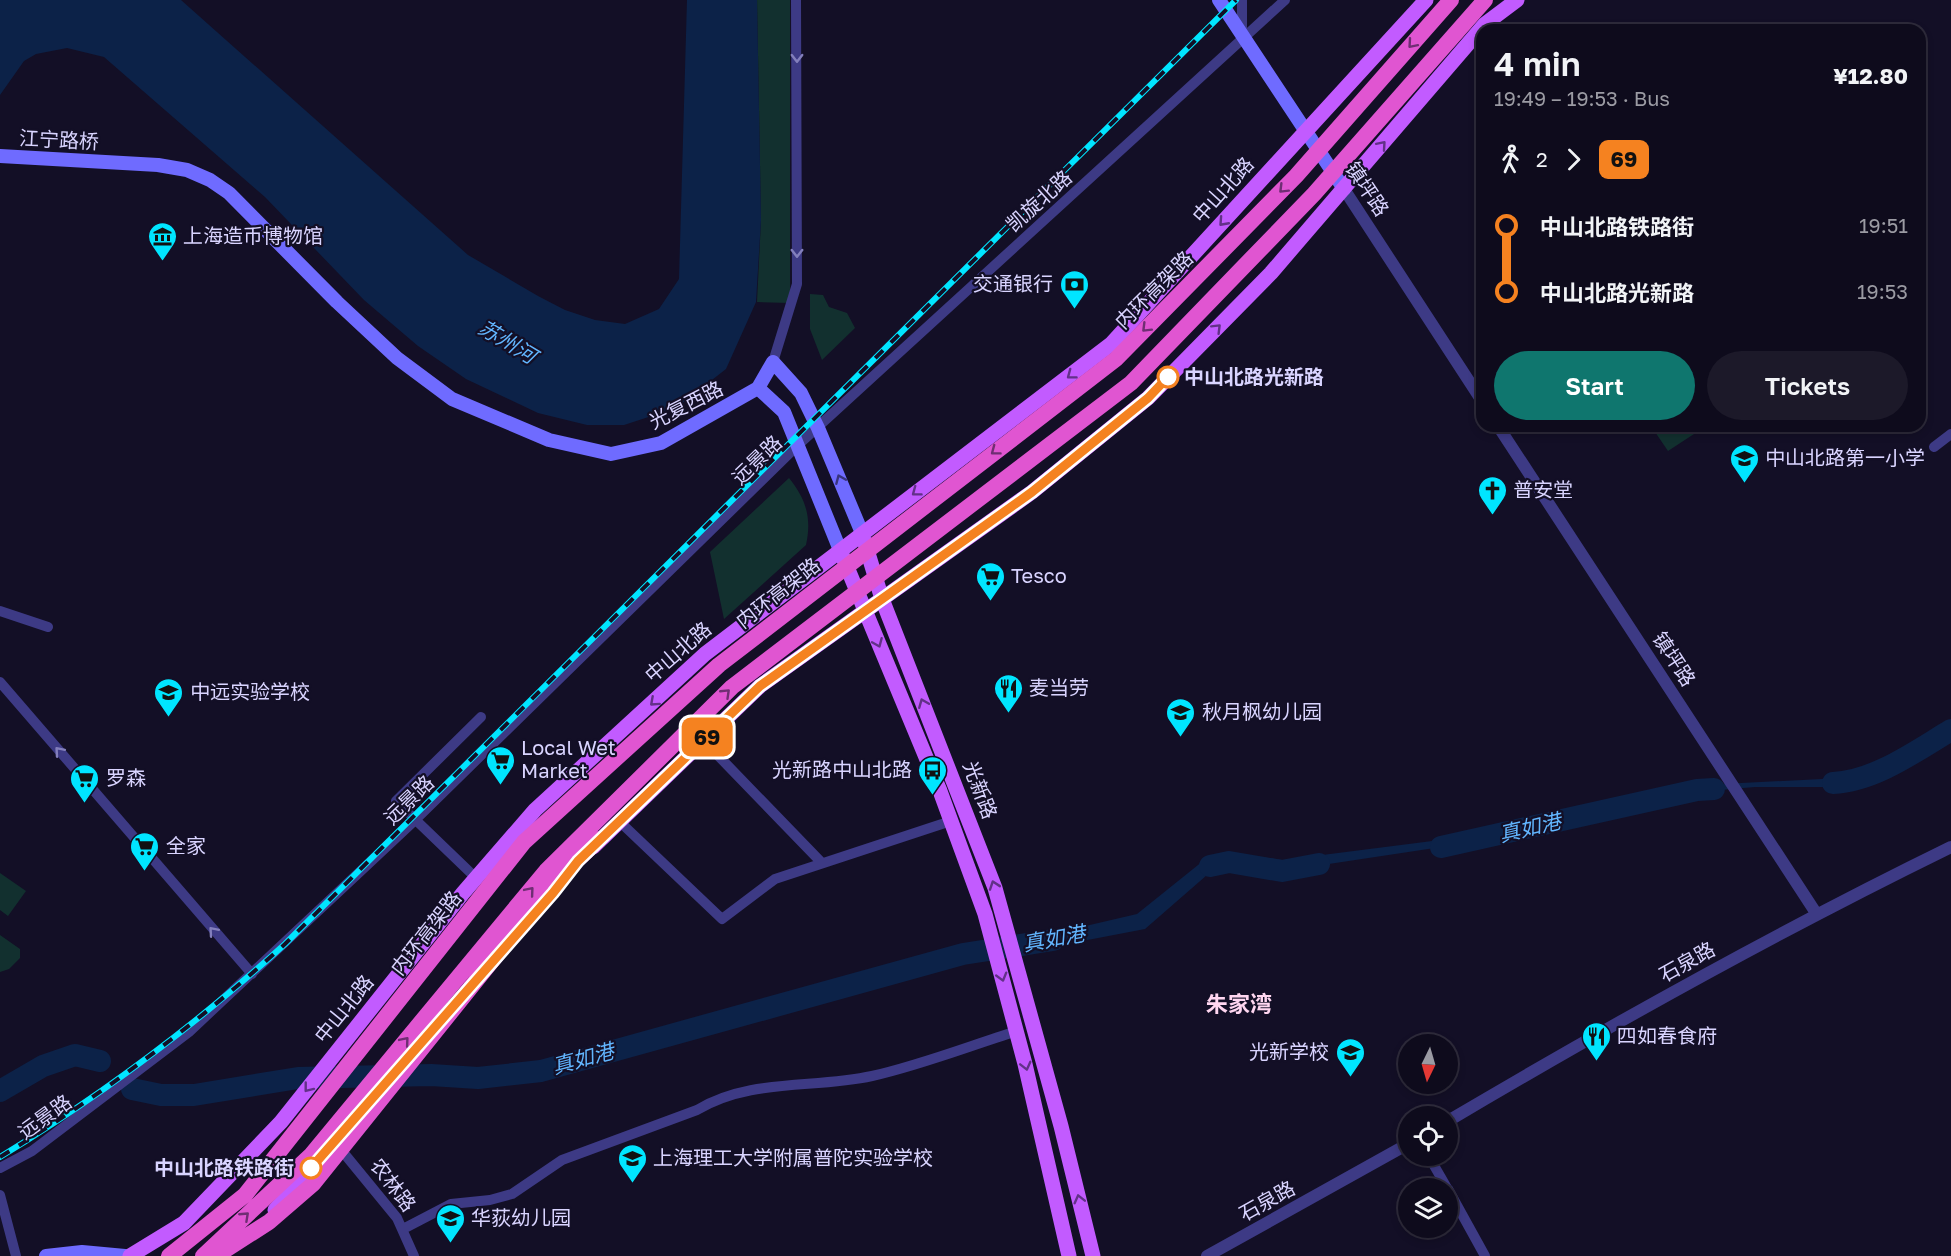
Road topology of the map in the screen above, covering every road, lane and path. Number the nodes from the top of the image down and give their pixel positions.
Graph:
1 (796, 0) edge
2 (1219, 0) edge
3 (1242, 0) edge
4 (1285, 0) edge
5 (1426, 0) edge
6 (1451, 0) edge
7 (1485, 0) edge
8 (1517, 0) edge
9 (1485, 24) edge
10 (1476, 35) edge
11 (1242, 39) junction
12 (1304, 132) junction
13 (0, 156) edge
14 (187, 170) joint
15 (1344, 189) junction
16 (773, 362) junction
17 (758, 388) junction
18 (1476, 392) edge
19 (818, 428) junction
20 (1502, 432) edge
21 (1951, 434) edge
22 (798, 445) junction
23 (1934, 447) dead end
24 (862, 533) junction
25 (840, 550) junction
26 (882, 599) junction
27 (0, 611) edge
28 (865, 612) junction
29 (48, 627) dead end
30 (0, 682) edge
31 (481, 717) dead end
32 (703, 741) junction
33 (414, 821) junction
34 (619, 821) junction
35 (951, 821) junction
36 (600, 839) junction
37 (1951, 847) edge
38 (821, 862) junction
39 (476, 878) junction
40 (1816, 913) junction
41 (252, 974) junction
42 (1017, 1031) junction
43 (1458, 1115) edge
44 (335, 1142) junction
45 (1398, 1150) edge
46 (0, 1168) edge
47 (0, 1195) edge
48 (1458, 1208) edge
49 (403, 1229) junction
50 (148, 1251) edge
51 (16, 1256) edge
52 (46, 1256) edge
53 (125, 1256) edge
54 (130, 1256) edge
55 (169, 1256) edge
56 (203, 1256) edge
57 (216, 1256) edge
58 (228, 1256) edge
59 (414, 1256) edge
60 (1069, 1256) edge
61 (1093, 1256) edge
62 (1207, 1256) edge
63 (1485, 1256) edge

1 -> 16 street
2 - 11 main road, 镇坪路
3 - 11 street
4 - 11 street, 凯旋北路
5 - 12 main road, 中山北路
6 -> 55 highway, 内环高架路
56 -> 7 highway
9 -> 8 main road
15 -> 10 main road
11 - 12 main road, 镇坪路
11 - 19 street, 凯旋北路
12 - 15 main road, 镇坪路
12 -> 24 main road, 中山北路
13 - 14 main road, 江宁路桥
14 - 17 main road, 光复西路
15 - 18 street, 镇坪路
26 -> 15 main road
16 - 17 main road
16 - 19 main road, 光新路
17 - 22 main road, 光新路
19 - 22 street, 远景路
24 -> 19 main road, 光新路
20 - 40 street, 镇坪路
21 - 23 street
22 - 25 main road, 光新路
22 - 33 street, 远景路
24 - 25 main road, 中山北路
24 - 26 main road, 光新路
25 - 28 main road, 光新路
25 -> 39 main road, 中山北路
26 - 28 main road
61 -> 26 main road, 光新路
27 - 29 street
28 - 32 main road
28 -> 35 main road, 光新路
41 -> 30 street
31 - 33 street
32 - 34 main road
32 - 38 street
33 - 39 street
33 - 41 street, 远景路
34 - 36 main road
34 - 38 street
35 - 38 street
35 -> 42 main road, 光新路
36 - 44 main road
36 - 57 highway
37 - 40 street, 石泉路
39 -> 50 main road, 中山北路
40 - 43 street, 石泉路
41 - 46 street, 远景路
42 - 49 street
42 -> 60 main road, 光新路
44 - 49 street, 农林路
44 - 58 main road
45 - 62 street, 石泉路
47 - 51 street
48 - 63 street
49 - 59 street, 农林路
50 - 54 main road, 中山北路
52 - 53 main road

